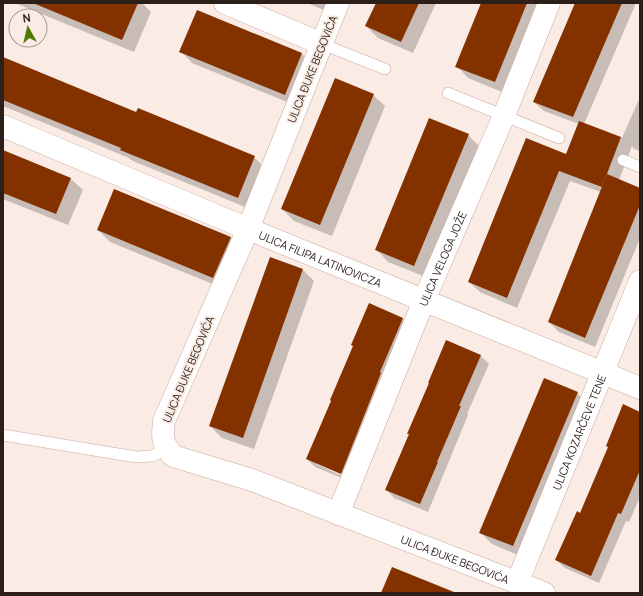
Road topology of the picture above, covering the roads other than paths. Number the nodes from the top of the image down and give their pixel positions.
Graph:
1 (225, 3) edge
2 (338, 3) edge
3 (549, 3) edge
4 (322, 44) junction
5 (385, 69) dead end
6 (448, 93) dead end
7 (504, 115) junction
8 (3, 126) edge
9 (559, 138) dead end
10 (623, 160) dead end
11 (640, 167) edge
12 (248, 229) junction
13 (640, 281) edge
14 (424, 300) junction
15 (603, 372) junction
16 (640, 388) edge
17 (3, 435) edge
18 (166, 448) junction
19 (338, 514) junction
20 (518, 584) junction
21 (544, 593) edge

1 - 4 street
2 - 4 street, ULICA ĐUKE BEGOVIĆA
3 - 7 street, ULICA VELOGA JOŽE
4 - 5 lane
4 - 12 street, ULICA ĐUKE BEGOVIĆA
6 - 7 lane
7 - 9 lane
7 - 14 street, ULICA VELOGA JOŽE
8 - 12 street, ULICA FILIPA LATINOVICZA
10 - 11 lane
12 - 14 street, ULICA FILIPA LATINOVICZA
12 - 18 street, ULICA ĐUKE BEGOVIĆA
13 - 15 street, ULICA KOZARČEVE TENE
14 - 15 street, ULICA FILIPA LATINOVICZA
14 - 19 street, ULICA VELOGA JOŽE
15 - 16 street, ULICA FILIPA LATINOVICZA
15 - 20 street, ULICA KOZARČEVE TENE
17 - 18 lane
18 - 19 street, ULICA ĐUKE BEGOVIĆA
19 - 20 street, ULICA ĐUKE BEGOVIĆA
20 - 21 street, ULICA ĐUKE BEGOVIĆA

